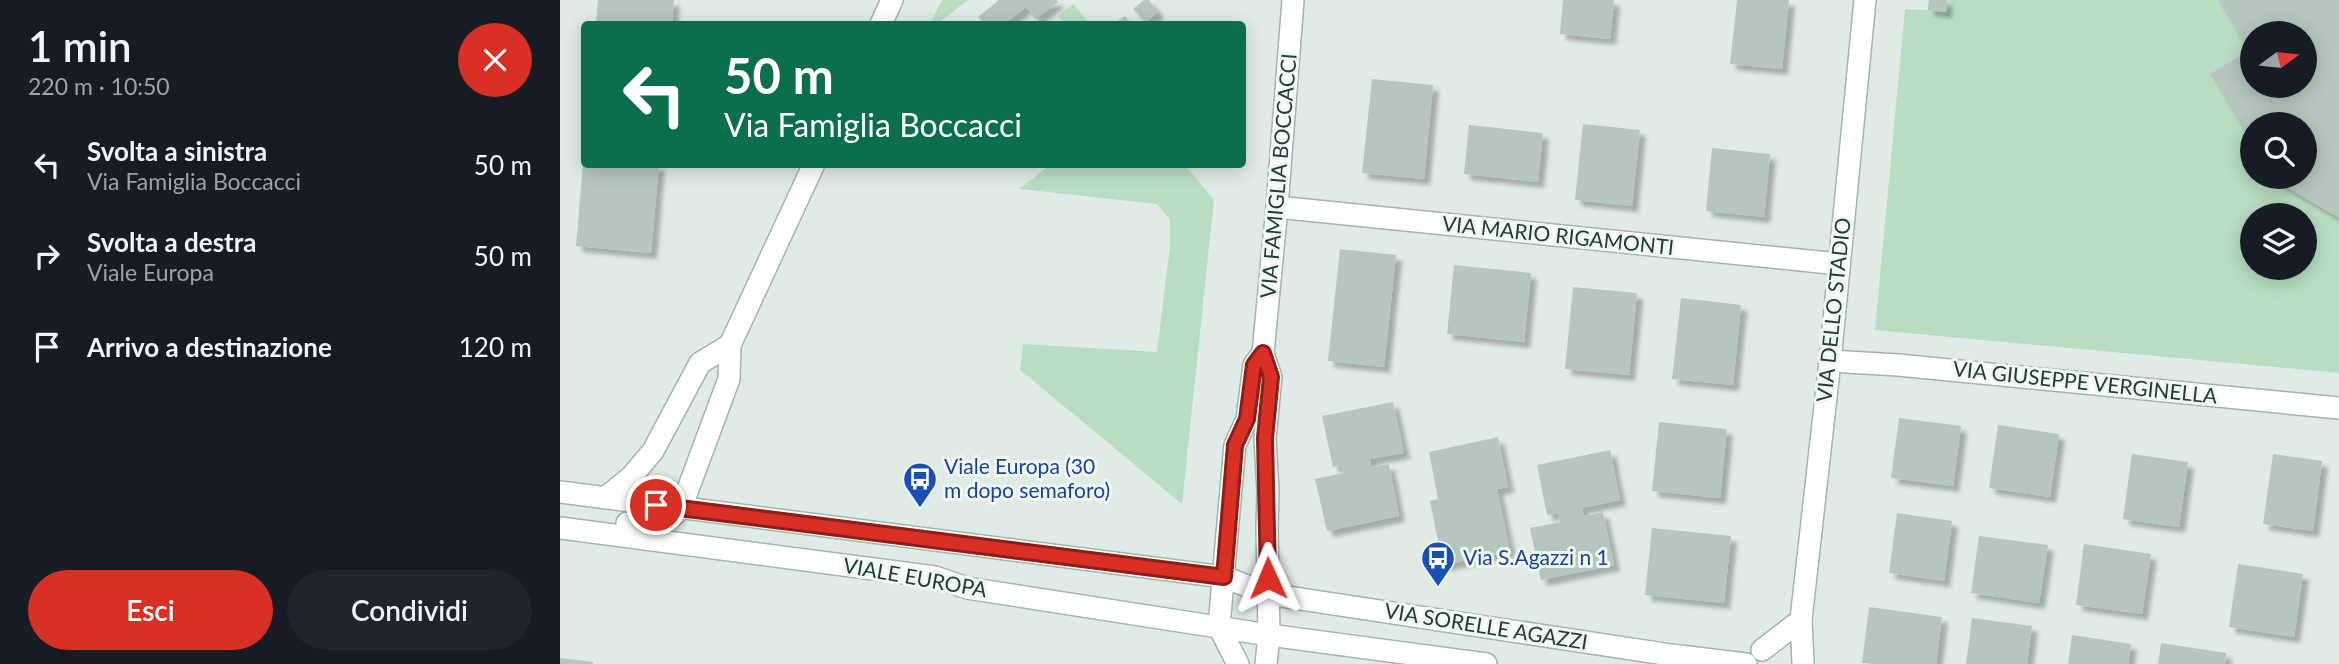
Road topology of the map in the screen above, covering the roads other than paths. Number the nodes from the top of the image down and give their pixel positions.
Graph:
1 (892, 0) edge
2 (1293, 0) edge
3 (1865, 0) edge
4 (882, 21) edge
5 (812, 168) edge
6 (1278, 206) junction
7 (1839, 264) junction
8 (730, 345) junction
9 (1263, 353) junction
10 (1830, 361) junction
11 (2339, 408) edge
12 (560, 492) edge
13 (605, 498) junction
14 (681, 508) junction
15 (560, 513) edge
16 (560, 528) edge
17 (1224, 577) junction
18 (1268, 594) junction
19 (1801, 620) junction
20 (1219, 627) junction
21 (1269, 635) junction
22 (1753, 659) edge
23 (1804, 663) edge
24 (1238, 664) edge
25 (1266, 664) edge
26 (1486, 664) edge

1 - 4 street
2 - 6 street, VIA FAMIGLIA BOCCACCI
3 - 7 street, VIA DELLO STADIO
5 - 8 street
6 - 7 street, VIA MARIO RIGAMONTI
6 - 9 street, VIA FAMIGLIA BOCCACCI
7 - 10 street, VIA DELLO STADIO
8 - 13 street
8 - 14 street
9 - 17 street, VIA FAMIGLIA BOCCACCI
9 - 18 street, VIA FAMIGLIA BOCCACCI
10 - 11 street, VIA GIUSEPPE VERGINELLA
10 - 19 street, VIA DELLO STADIO
12 - 13 street, VIALE EUROPA
13 - 14 street, VIALE EUROPA
14 - 15 street
14 - 17 street, VIALE EUROPA
16 - 20 street, VIALE EUROPA
17 - 18 street, VIALE EUROPA
17 - 20 street, VIA FAMIGLIA BOCCACCI
18 - 21 street, VIA FAMIGLIA BOCCACCI
18 - 22 street, VIA SORELLE AGAZZI
19 - 22 street
19 - 23 street, VIA DELLO STADIO
20 - 21 street, VIALE EUROPA
20 - 24 street
21 - 25 street, VIA FAMIGLIA BOCCACCI
21 - 26 street, VIA SORELLE AGAZZI
22 - 23 street, VIA SORELLE AGAZZI

